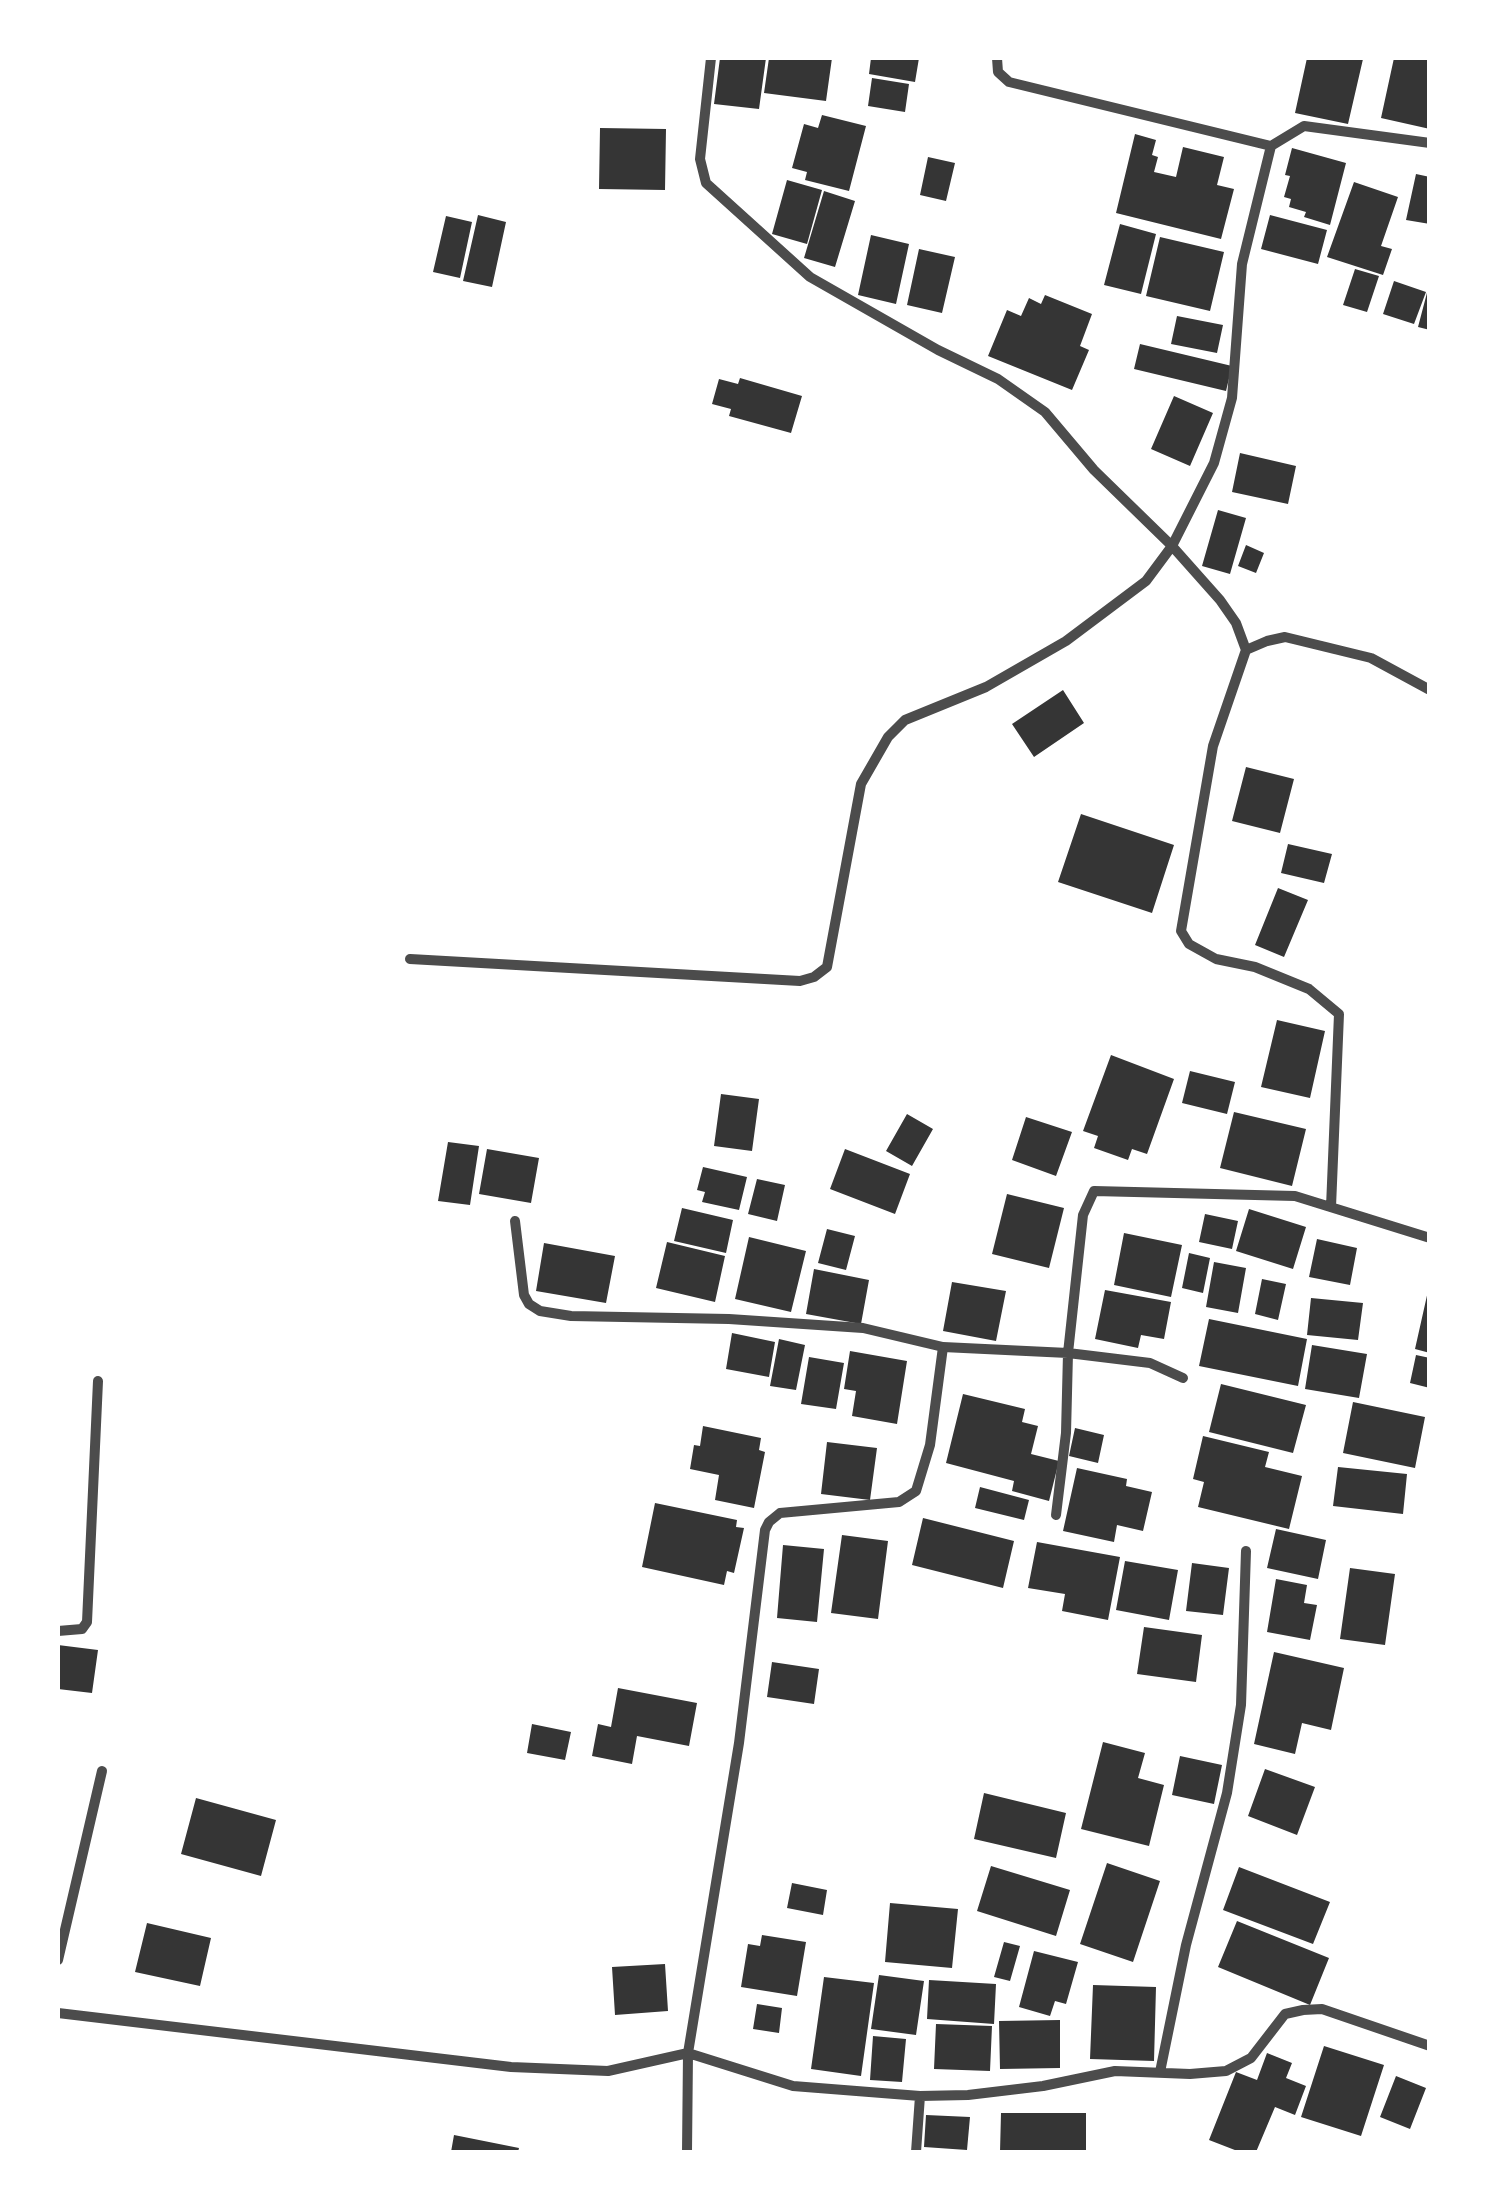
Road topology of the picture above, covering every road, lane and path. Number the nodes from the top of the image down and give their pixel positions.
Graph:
1 (710, 58) edge
2 (997, 58) edge
3 (1430, 143) edge
4 (1270, 146) junction
5 (1172, 546) junction
6 (1246, 650) junction
7 (1430, 690) edge
8 (410, 959) dead end
9 (1331, 1207) junction
10 (516, 1221) dead end
11 (1430, 1238) edge
12 (943, 1347) junction
13 (1068, 1354) junction
14 (1183, 1378) dead end
15 (98, 1380) dead end
16 (1056, 1515) dead end
17 (1246, 1551) dead end
18 (58, 1631) edge
19 (102, 1771) dead end
20 (58, 1960) edge
21 (58, 2013) edge
22 (1430, 2046) edge
23 (688, 2053) junction
24 (1160, 2072) junction
25 (920, 2096) junction
26 (687, 2152) edge
27 (916, 2152) edge

1 - 5 street
2 - 4 street
3 - 4 street
4 - 5 street
5 - 6 street
5 - 8 street
6 - 7 street
6 - 9 street
9 - 11 street
9 - 13 street
10 - 12 street
12 - 13 street
12 - 23 street
13 - 14 street
13 - 16 street
15 - 18 street
17 - 24 street
19 - 20 street
21 - 23 street
22 - 24 street
23 - 25 street
23 - 26 street
24 - 25 street
25 - 27 street

